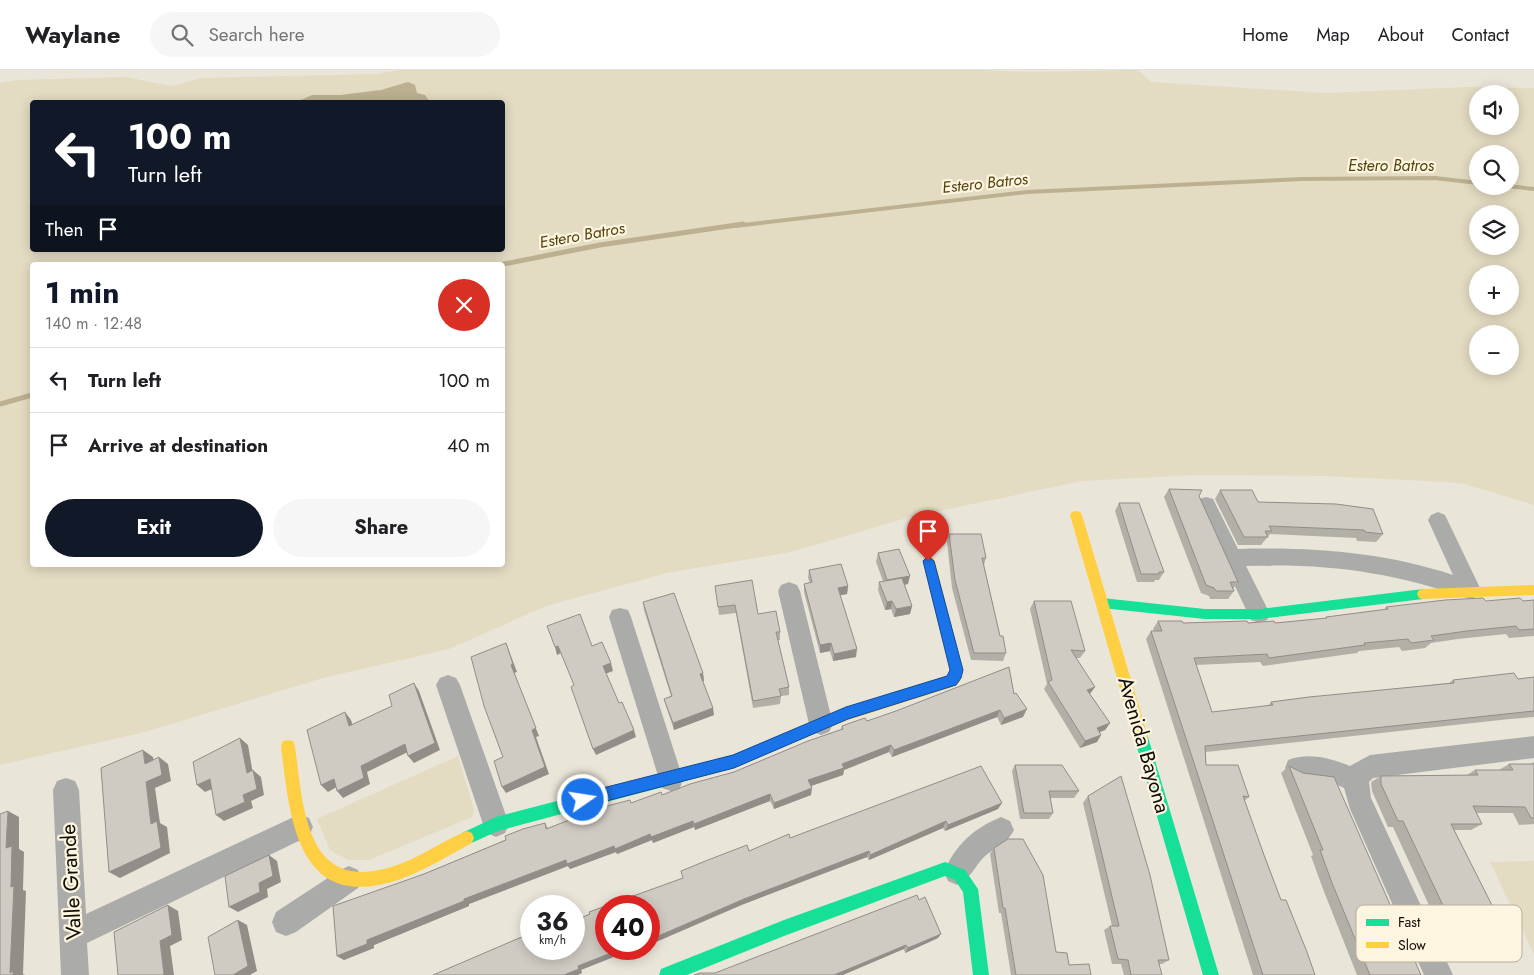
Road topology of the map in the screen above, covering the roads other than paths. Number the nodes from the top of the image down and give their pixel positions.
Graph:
1 (1206, 504) dead end
2 (1076, 516) dead end
3 (1438, 520) dead end
4 (1232, 558) junction
5 (928, 561) dead end
6 (1470, 590) junction
7 (1534, 590) edge
8 (789, 591) dead end
9 (1102, 603) junction
10 (1259, 614) junction
11 (620, 617) dead end
12 (448, 685) dead end
13 (821, 724) junction
14 (288, 746) dead end
15 (1534, 747) edge
16 (1297, 768) edge
17 (672, 779) junction
18 (1355, 781) junction
19 (66, 790) dead end
20 (496, 824) junction
21 (300, 827) junction
22 (1001, 830) dead end
23 (957, 872) junction
24 (349, 880) junction
25 (1407, 905) edge
26 (286, 922) dead end
27 (73, 936) junction
28 (1433, 962) edge
29 (75, 975) edge
30 (667, 975) edge
31 (981, 975) edge
32 (1211, 975) edge
33 (1439, 975) edge

1 - 4 street
2 - 9 street, Avenida Bayona
3 - 6 street
4 - 6 street
4 - 10 street
5 - 13 street
6 - 7 street
6 - 10 street
8 - 13 street
9 - 10 street
9 - 32 street, Avenida Bayona
11 - 17 street
12 - 20 street
13 - 17 street
14 - 21 street
15 - 18 street
16 - 18 street
17 - 20 street
18 - 25 street
19 - 27 street, Valle Grande
20 - 24 street
21 - 24 street
21 - 27 street
22 - 23 street
23 - 30 street
23 - 31 street
24 - 26 street
27 - 29 street, Valle Grande
28 - 33 street

